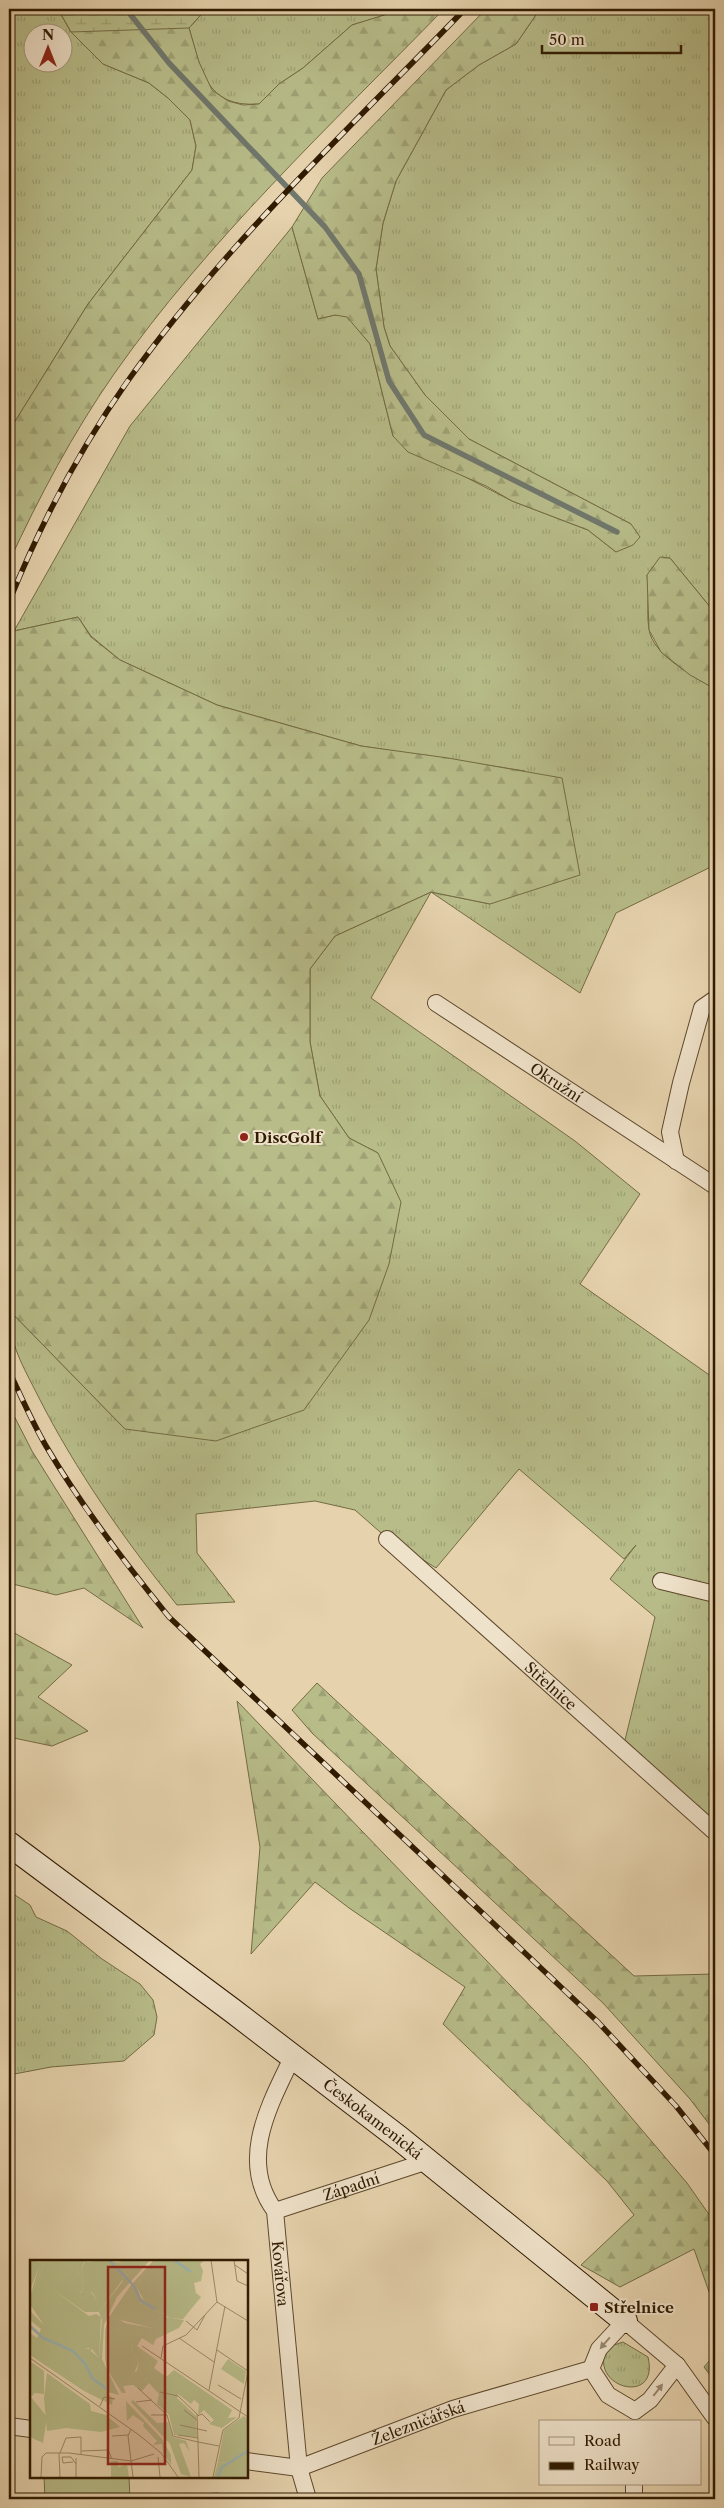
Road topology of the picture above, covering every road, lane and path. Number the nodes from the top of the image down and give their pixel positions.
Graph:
1 (715, 998) edge
2 (436, 1003) dead end
3 (676, 1160) junction
4 (715, 1186) edge
5 (387, 1539) dead end
6 (661, 1581) dead end
7 (715, 1594) edge
8 (715, 1832) edge
9 (9, 1844) edge
10 (292, 2058) junction
11 (428, 2162) junction
12 (275, 2211) junction
13 (625, 2321) junction
14 (677, 2366) junction
15 (591, 2370) junction
16 (635, 2416) edge
17 (715, 2418) edge
18 (9, 2426) edge
19 (30, 2429) edge
20 (248, 2461) edge
21 (299, 2468) junction
22 (634, 2486) edge
23 (308, 2499) edge
24 (634, 2499) edge

1 - 3 street
2 - 3 street, Okružní
3 - 4 street, Okružní
5 - 8 street, Střelnice
6 - 7 street
9 - 10 street, Českokamenická
10 - 11 street, Českokamenická
10 - 12 street, Kovářova
11 - 12 street, Západní
11 - 13 street, Českokamenická
12 - 21 street, Kovářova
13 - 14 street, Českokamenická
13 -> 15 street
16 -> 14 street
14 - 17 street, Českokamenická
15 - 16 street
15 - 21 street, Železničářská
18 - 19 street
20 - 21 street, Železničářská
21 - 23 street, Kovářova
22 - 24 street

